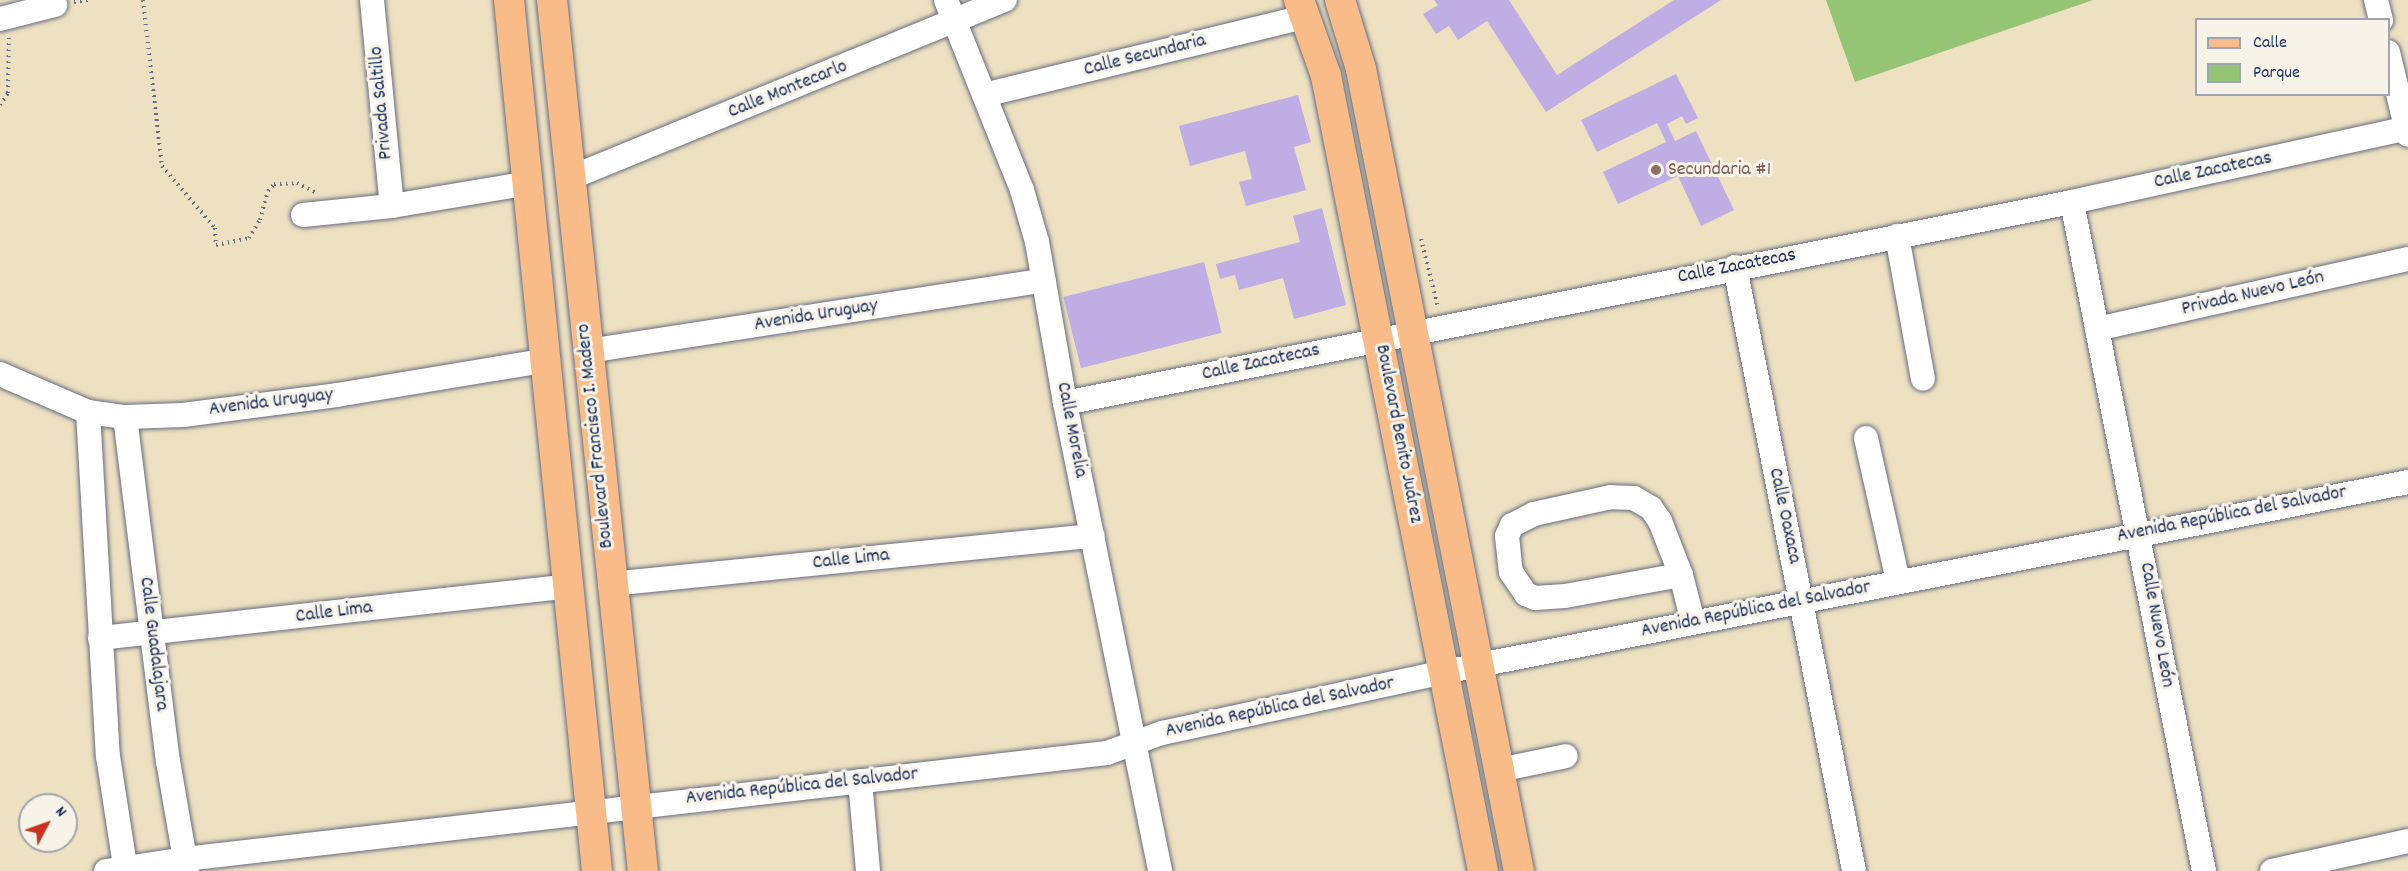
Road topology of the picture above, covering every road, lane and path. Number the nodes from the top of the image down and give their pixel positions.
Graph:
1 (143, 0) edge
2 (372, 0) edge
3 (509, 0) edge
4 (553, 0) edge
5 (1005, 0) edge
6 (1340, 0) edge
7 (2376, 0) edge
8 (55, 5) dead end
9 (1302, 9) edge
10 (950, 11) edge
11 (4, 17) edge
12 (2380, 18) edge
13 (2390, 60) edge
14 (984, 95) junction
15 (0, 105) edge
16 (2408, 130) edge
17 (570, 178) junction
18 (530, 183) junction
19 (2072, 202) junction
20 (392, 206) junction
21 (312, 214) joint
22 (1897, 236) junction
23 (2408, 259) edge
24 (1735, 267) junction
25 (1044, 280) junction
26 (2097, 329) junction
27 (1413, 332) junction
28 (1379, 339) junction
29 (588, 351) junction
30 (548, 360) junction
31 (0, 374) edge
32 (1923, 379) dead end
33 (1065, 403) junction
34 (88, 412) junction
35 (125, 417) junction
36 (1866, 438) dead end
37 (2408, 482) edge
38 (2139, 533) junction
39 (1093, 536) junction
40 (1681, 575) junction
41 (1898, 581) junction
42 (610, 584) junction
43 (568, 586) junction
44 (1801, 601) junction
45 (1693, 622) junction
46 (152, 634) junction
47 (100, 638) junction
48 (1479, 666) junction
49 (1444, 672) junction
50 (1136, 745) junction
51 (1566, 756) dead end
52 (1499, 770) junction
53 (860, 781) junction
54 (637, 806) junction
55 (593, 812) junction
56 (2408, 842) edge
57 (186, 865) edge
58 (116, 869) edge
59 (597, 871) edge
60 (643, 871) edge
61 (868, 871) edge
62 (1160, 871) edge
63 (1483, 871) edge
64 (1520, 871) edge
65 (1854, 871) edge
66 (2204, 871) edge
67 (2272, 871) edge

1 - 21 path
2 - 20 street, Privada Saltillo
3 - 18 main road, Boulevard Francisco I. Madero
4 - 17 main road, Boulevard Francisco I. Madero
5 - 10 street, Calle Montecarlo
6 - 27 main road, Boulevard Benito Juárez
7 - 12 street
8 - 11 street
9 - 14 street, Calle Secundaria
9 - 28 main road, Boulevard Benito Juárez
10 - 14 street, Calle Morelia
10 - 17 street, Calle Montecarlo
11 - 15 path
13 - 16 street
14 - 25 street, Calle Morelia
16 - 19 street, Calle Zacatecas
17 - 29 main road, Boulevard Francisco I. Madero
18 - 20 street
18 - 30 main road, Boulevard Francisco I. Madero
19 - 22 street, Calle Zacatecas
19 - 26 street, Calle Nuevo León
20 - 21 street
22 - 24 street, Calle Zacatecas
22 - 32 street
23 - 26 street, Privada Nuevo León
24 - 27 street, Calle Zacatecas
24 - 44 street, Calle Oaxaca
25 - 29 street, Avenida Uruguay
25 - 33 street, Calle Morelia
26 - 38 street, Calle Nuevo León
27 - 28 street, Calle Zacatecas
27 - 48 main road, Boulevard Benito Juárez
28 - 33 street, Calle Zacatecas
28 - 49 main road, Boulevard Benito Juárez
29 - 42 main road, Boulevard Francisco I. Madero
30 - 35 street, Avenida Uruguay
30 - 43 main road, Boulevard Francisco I. Madero
31 - 34 street, Avenida Uruguay
33 - 39 street, Calle Morelia
34 - 35 street, Avenida Uruguay
34 - 47 street
35 - 46 street, Calle Guadalajara
36 - 41 street
37 - 38 street, Avenida República del Salvador
38 - 41 street, Avenida República del Salvador
38 - 66 street, Calle Nuevo León
39 - 42 street, Calle Lima
39 - 50 street, Calle Morelia
40 - 40 street
40 - 45 street
41 - 44 street, Avenida República del Salvador
42 - 54 main road, Boulevard Francisco I. Madero
43 - 46 street, Calle Lima
43 - 55 main road, Boulevard Francisco I. Madero
44 - 45 street, Avenida República del Salvador
44 - 65 street, Calle Oaxaca
45 - 48 street, Avenida República del Salvador
46 - 47 street, Calle Lima
46 - 57 street, Calle Guadalajara
47 - 58 street
48 - 49 street, Avenida República del Salvador
48 - 52 main road, Boulevard Benito Juárez
49 - 50 street, Avenida República del Salvador
49 - 63 main road, Boulevard Benito Juárez
50 - 53 street, Avenida República del Salvador
50 - 62 street, Calle Morelia
51 - 52 street
52 - 64 main road, Boulevard Benito Juárez
53 - 54 street, Avenida República del Salvador
53 - 61 street
54 - 55 street, Avenida República del Salvador
54 - 60 main road, Boulevard Francisco I. Madero
55 - 57 street, Avenida República del Salvador
55 - 59 main road, Boulevard Francisco I. Madero
56 - 67 street
57 - 58 street, Avenida República del Salvador

